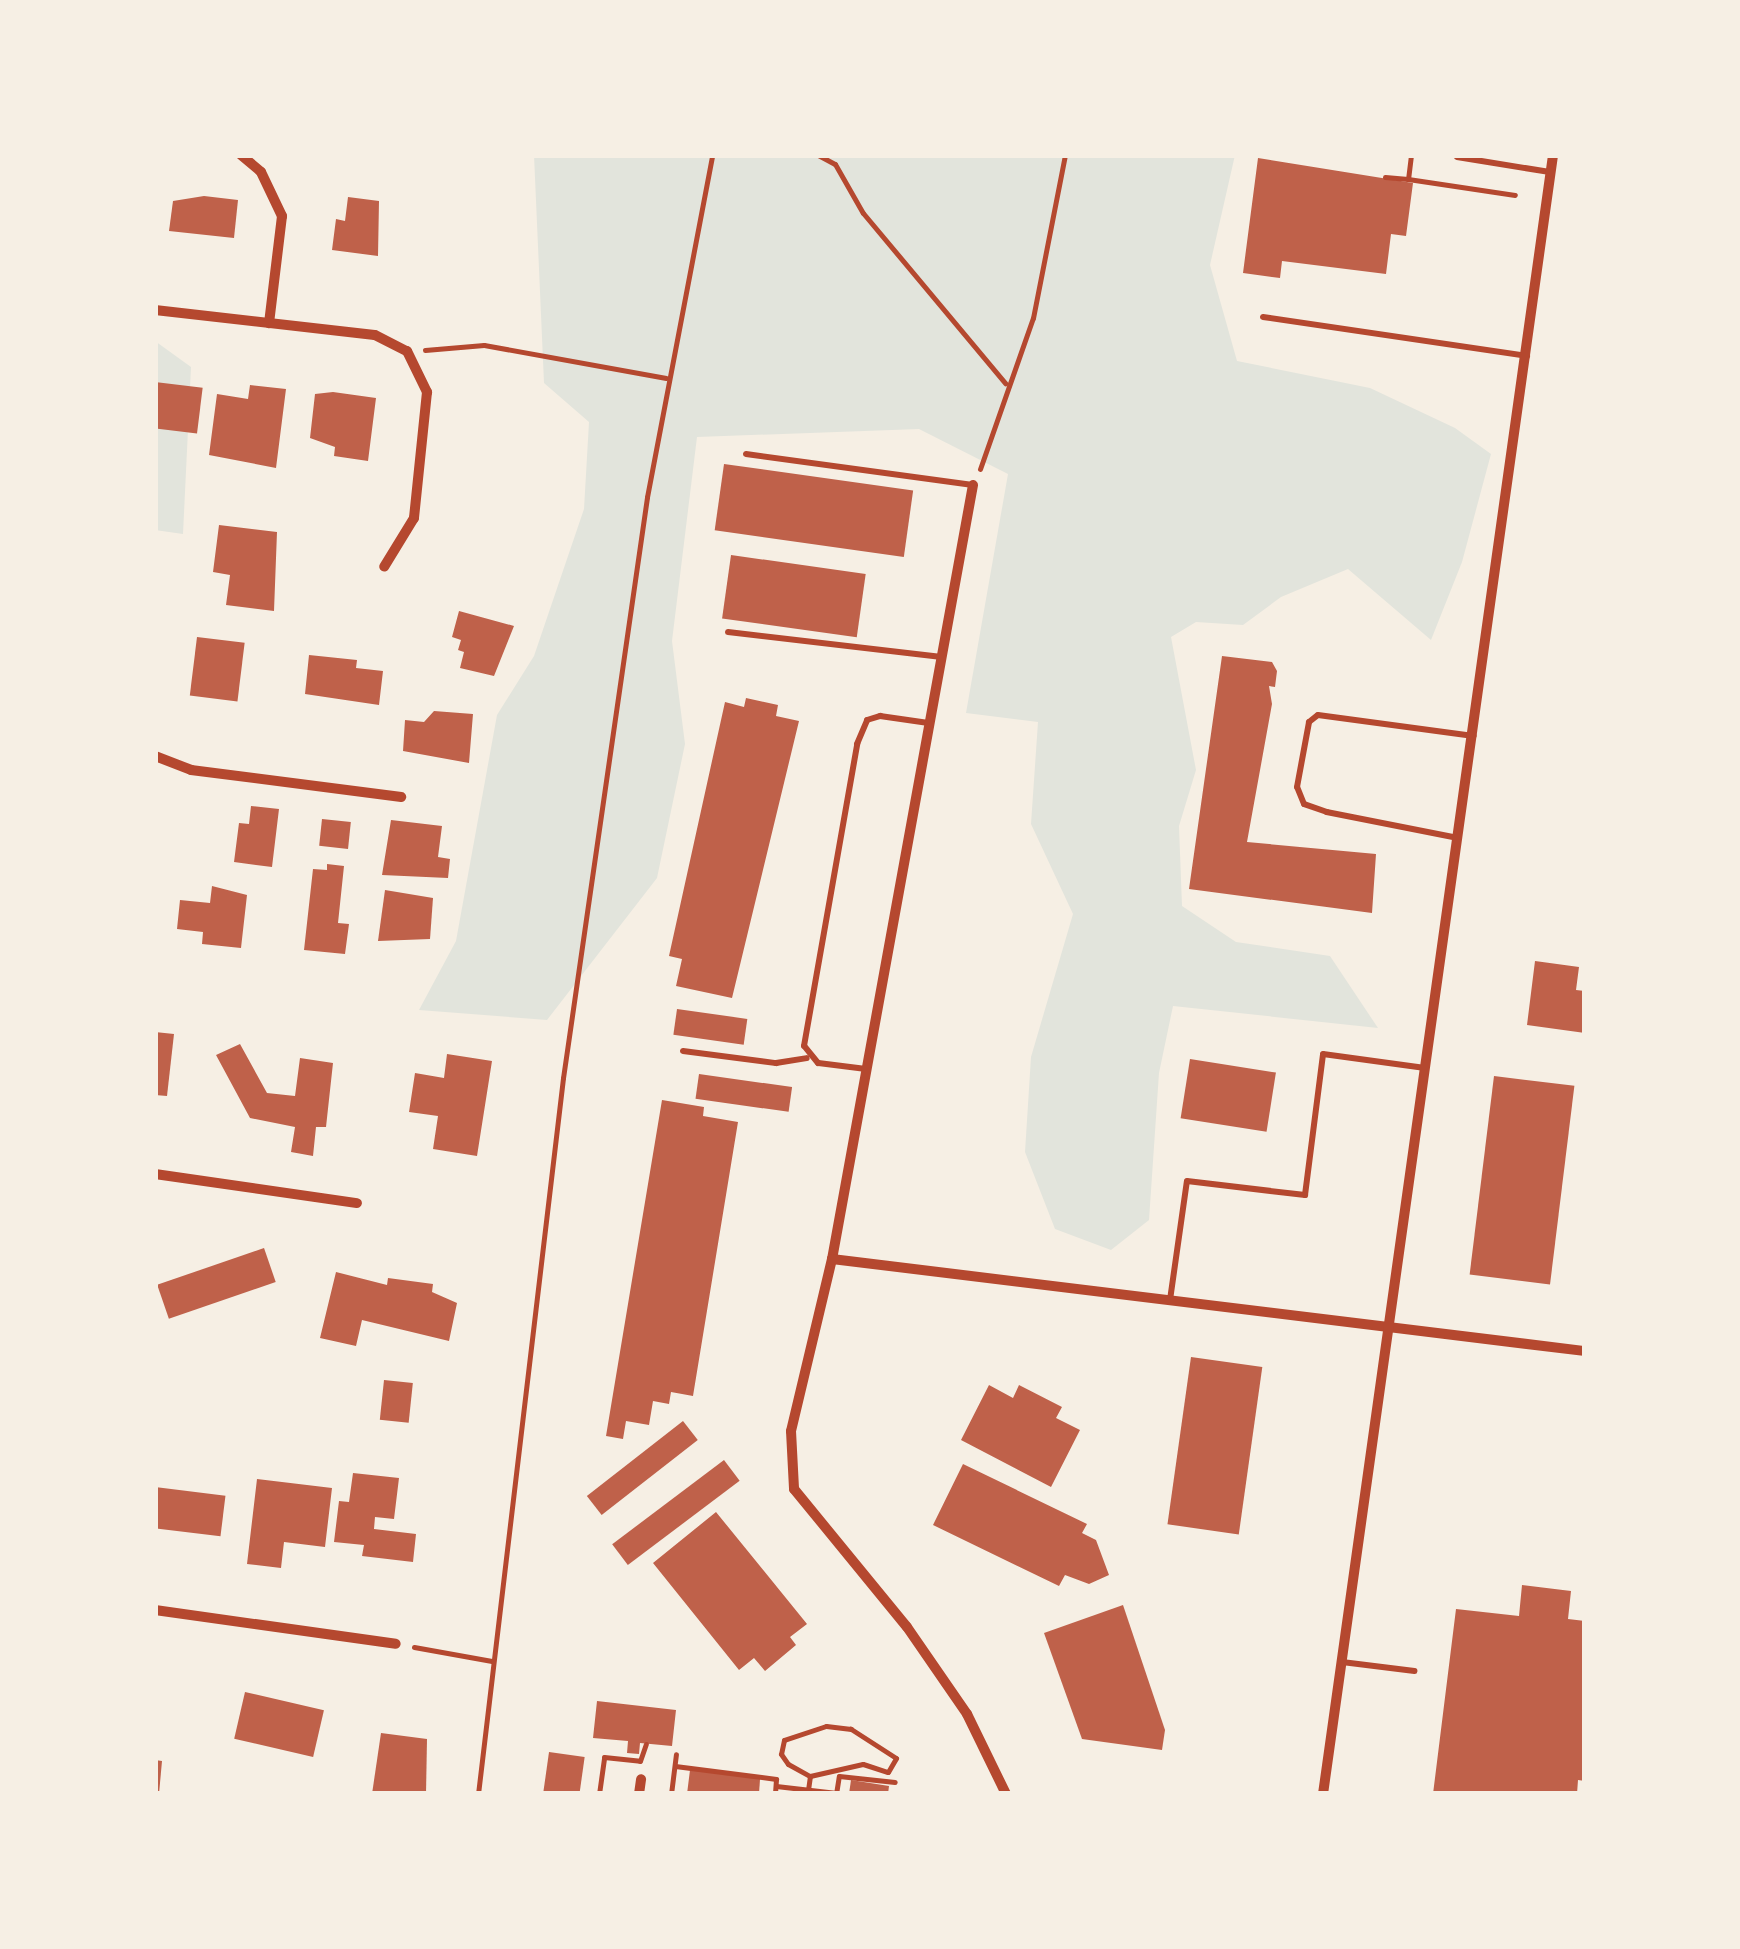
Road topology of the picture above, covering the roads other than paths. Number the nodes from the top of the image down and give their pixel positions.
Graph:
1 (241, 155) edge
2 (1554, 155) edge
3 (1457, 157) edge
4 (1551, 172) junction
5 (155, 310) edge
6 (1263, 317) dead end
7 (269, 322) junction
8 (1528, 356) junction
9 (746, 454) dead end
10 (973, 485) joint
11 (384, 567) dead end
12 (728, 632) dead end
13 (940, 657) junction
14 (928, 723) junction
15 (1474, 736) junction
16 (155, 756) edge
17 (400, 797) dead end
18 (1459, 838) junction
19 (683, 1051) dead end
20 (808, 1058) junction
21 (1426, 1068) junction
22 (866, 1069) junction
23 (155, 1174) edge
24 (358, 1203) dead end
25 (832, 1259) junction
26 (1170, 1300) junction
27 (1388, 1326) junction
28 (1585, 1351) edge
29 (155, 1610) edge
30 (396, 1644) road end
31 (1342, 1662) junction
32 (1414, 1671) dead end
33 (641, 1779) dead end
34 (639, 1794) edge
35 (1006, 1794) edge
36 (1323, 1794) edge

1 - 7 street
2 - 4 street
3 - 4 lane
4 - 8 street
5 - 7 street
6 - 8 lane
7 - 11 street
8 - 15 street
9 - 10 lane
10 - 13 street
12 - 13 lane
13 - 14 street
14 - 20 lane
14 - 22 street
15 - 18 street
15 - 18 lane
16 - 17 street
18 - 21 street
19 - 20 lane
20 - 22 lane
21 - 26 lane
21 - 27 street
22 - 25 street
23 - 24 street
25 - 26 street
25 - 35 street
26 - 27 street
27 - 28 street
27 - 31 street
29 - 30 street
31 - 32 lane
31 - 36 street
33 - 34 street

